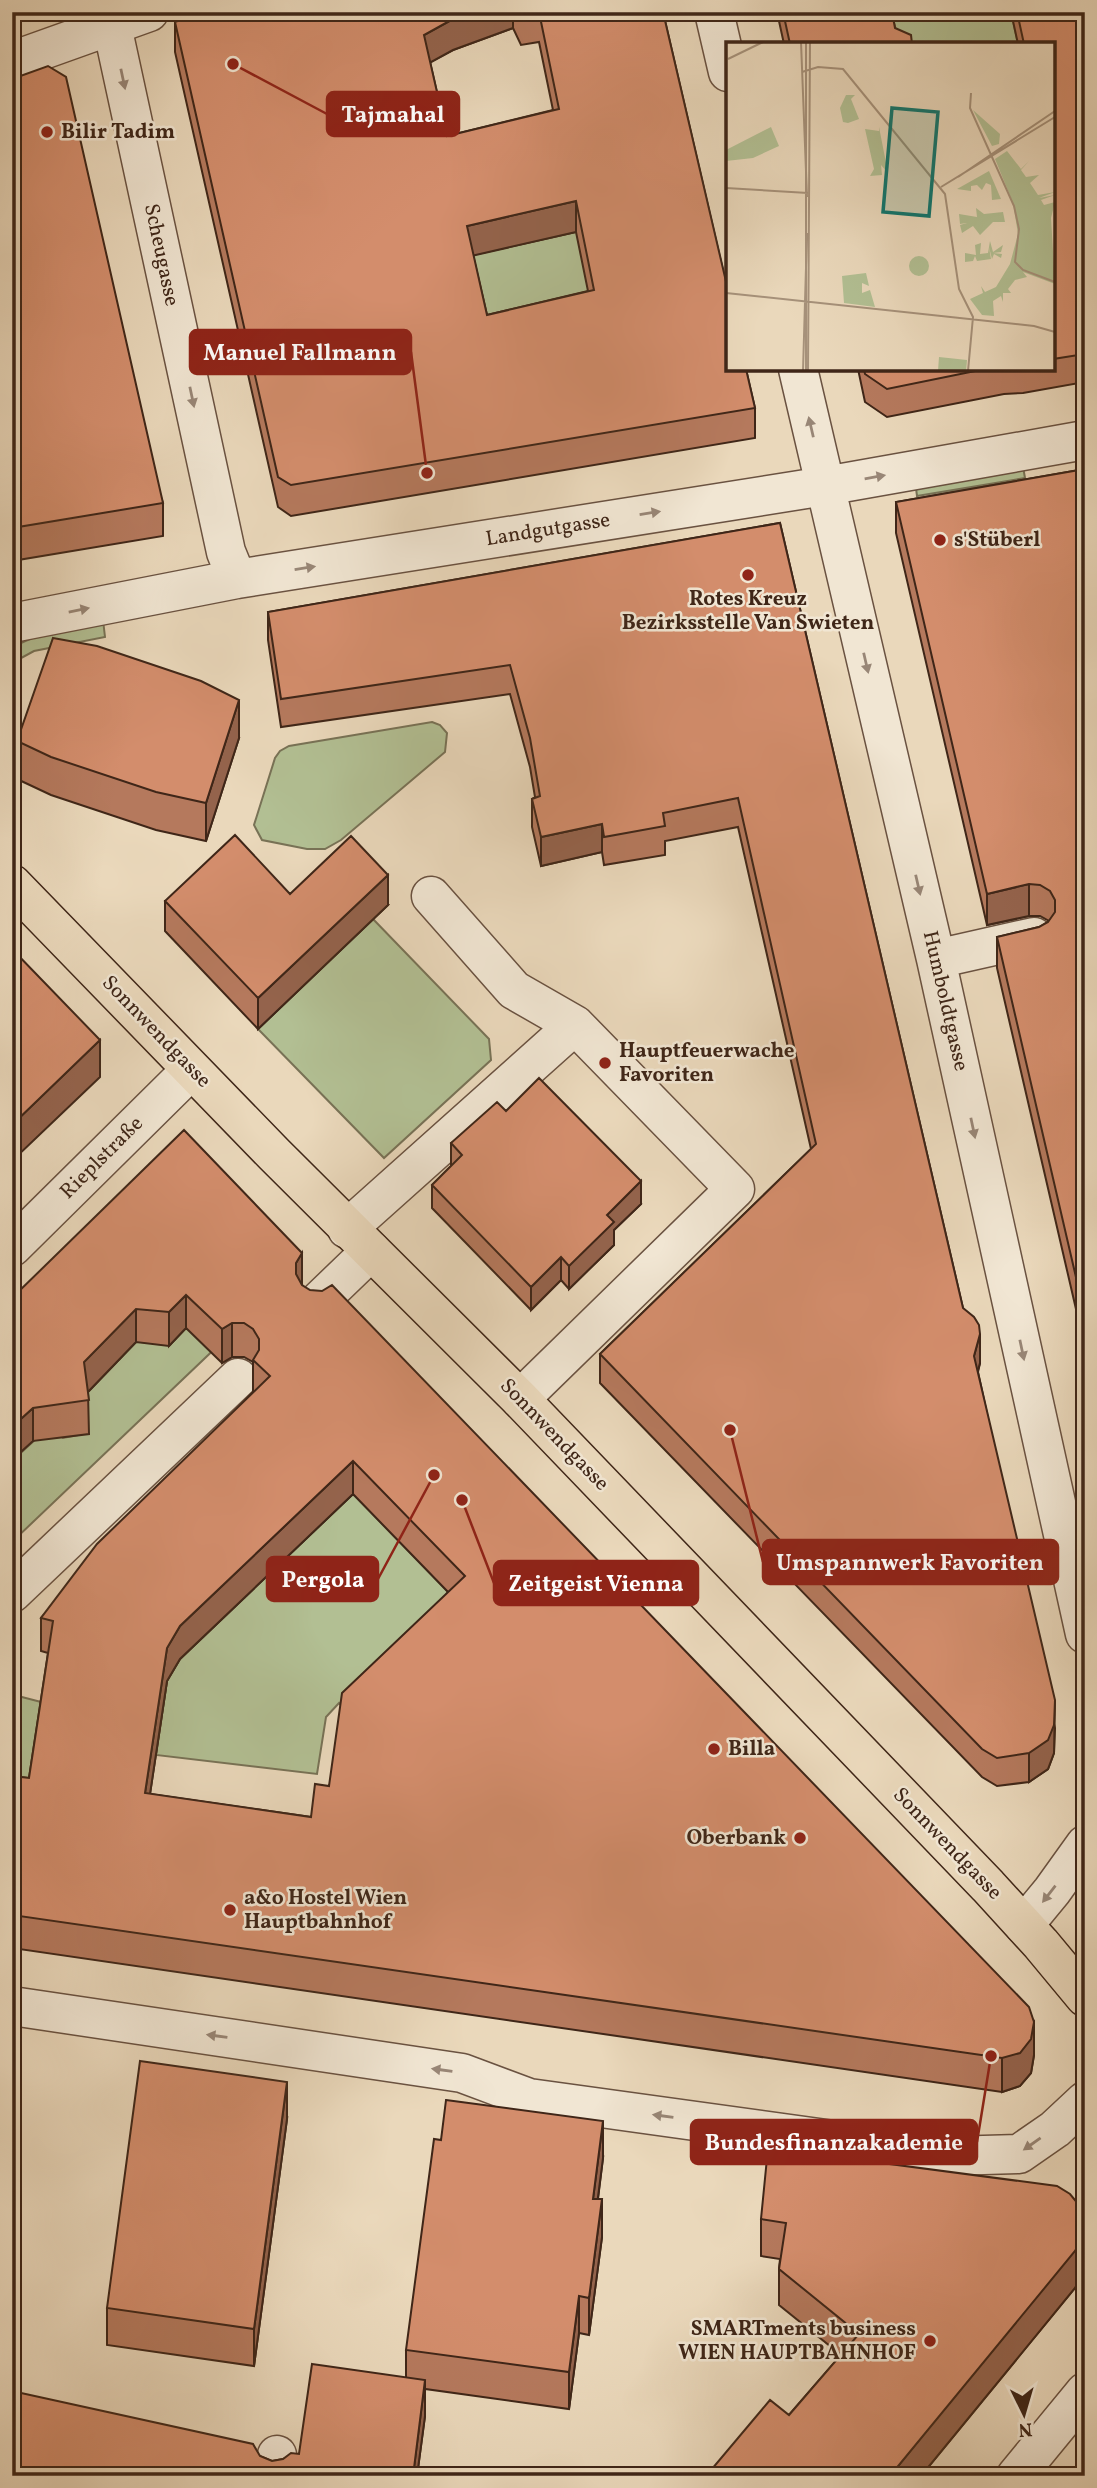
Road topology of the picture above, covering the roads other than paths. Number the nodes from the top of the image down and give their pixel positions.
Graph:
1 (149, 12) edge
2 (714, 12) edge
3 (110, 19) edge
4 (12, 61) edge
5 (726, 63) edge
6 (798, 371) edge
7 (1085, 440) edge
8 (825, 485) junction
9 (237, 579) junction
10 (12, 622) edge
11 (12, 884) edge
12 (431, 896) dead end
13 (1034, 937) edge
14 (936, 959) junction
15 (575, 1025) junction
16 (191, 1070) junction
17 (359, 1240) junction
18 (12, 1247) edge
19 (317, 1303) edge
20 (237, 1378) dead end
21 (520, 1399) junction
22 (12, 1593) edge
23 (1085, 1634) edge
24 (1085, 1845) edge
25 (1024, 1925) junction
26 (1085, 1997) edge
27 (12, 2006) edge
28 (1085, 2101) edge
29 (1085, 2392) edge
30 (1016, 2476) edge

1 - 3 street
2 - 5 street
3 - 4 street
3 -> 9 street, Scheugasse
8 -> 6 street, Humboldtgasse
8 -> 7 street, Landgutgasse
9 -> 8 street, Landgutgasse
8 -> 14 street, Humboldtgasse
10 -> 9 street, Landgutgasse
11 - 16 main road, Sonnwendgasse
12 - 15 street
13 - 14 street
14 -> 23 street, Humboldtgasse
15 - 17 street
15 - 21 street
16 - 17 main road, Sonnwendgasse
16 - 18 street, Rieplstraße
17 - 19 street
17 - 21 main road, Sonnwendgasse
20 - 22 street
21 - 25 main road, Sonnwendgasse
24 -> 25 street
25 - 26 main road, Sonnwendgasse
28 -> 27 street
29 - 30 street

